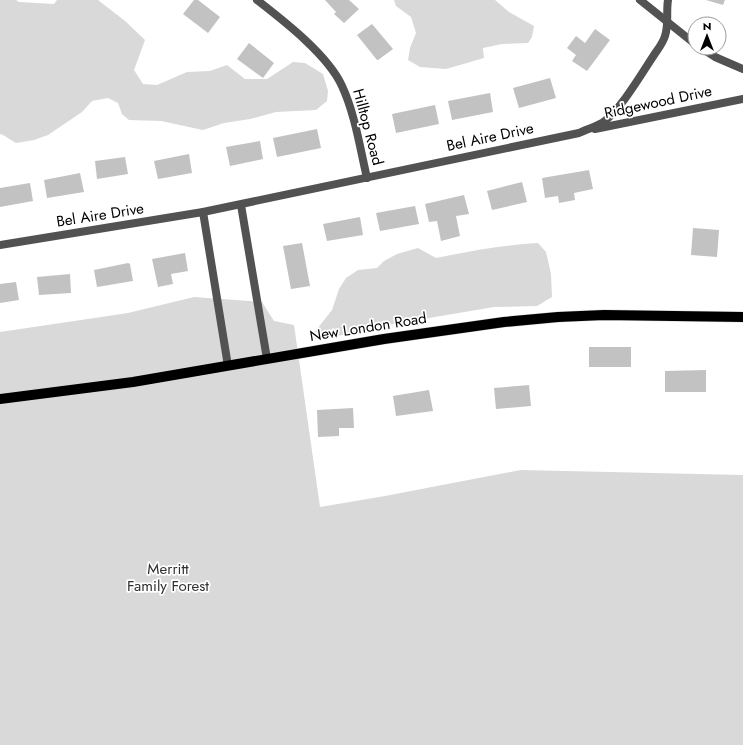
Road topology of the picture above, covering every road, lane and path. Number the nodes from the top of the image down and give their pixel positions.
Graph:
1 (257, 0) edge
2 (640, 0) edge
3 (668, 0) edge
4 (668, 22) junction
5 (687, 37) edge
6 (713, 56) edge
7 (743, 69) edge
8 (743, 99) edge
9 (579, 132) junction
10 (367, 178) junction
11 (241, 205) junction
12 (204, 212) junction
13 (0, 245) edge
14 (743, 317) edge
15 (267, 359) junction
16 (228, 366) junction
17 (0, 399) edge

1 - 10 street, Hilltop Road
2 - 4 street
3 - 4 street, Bel Aire Drive
4 - 5 street
4 - 9 street, Bel Aire Drive
6 - 7 street
8 - 9 street, Ridgewood Drive
9 - 10 street, Bel Aire Drive
10 - 11 street, Bel Aire Drive
11 - 12 street, Bel Aire Drive
11 - 15 street
12 - 13 street, Bel Aire Drive
12 - 16 street
14 - 15 main road, New London Road
15 - 16 main road, New London Road
16 - 17 main road, New London Road

